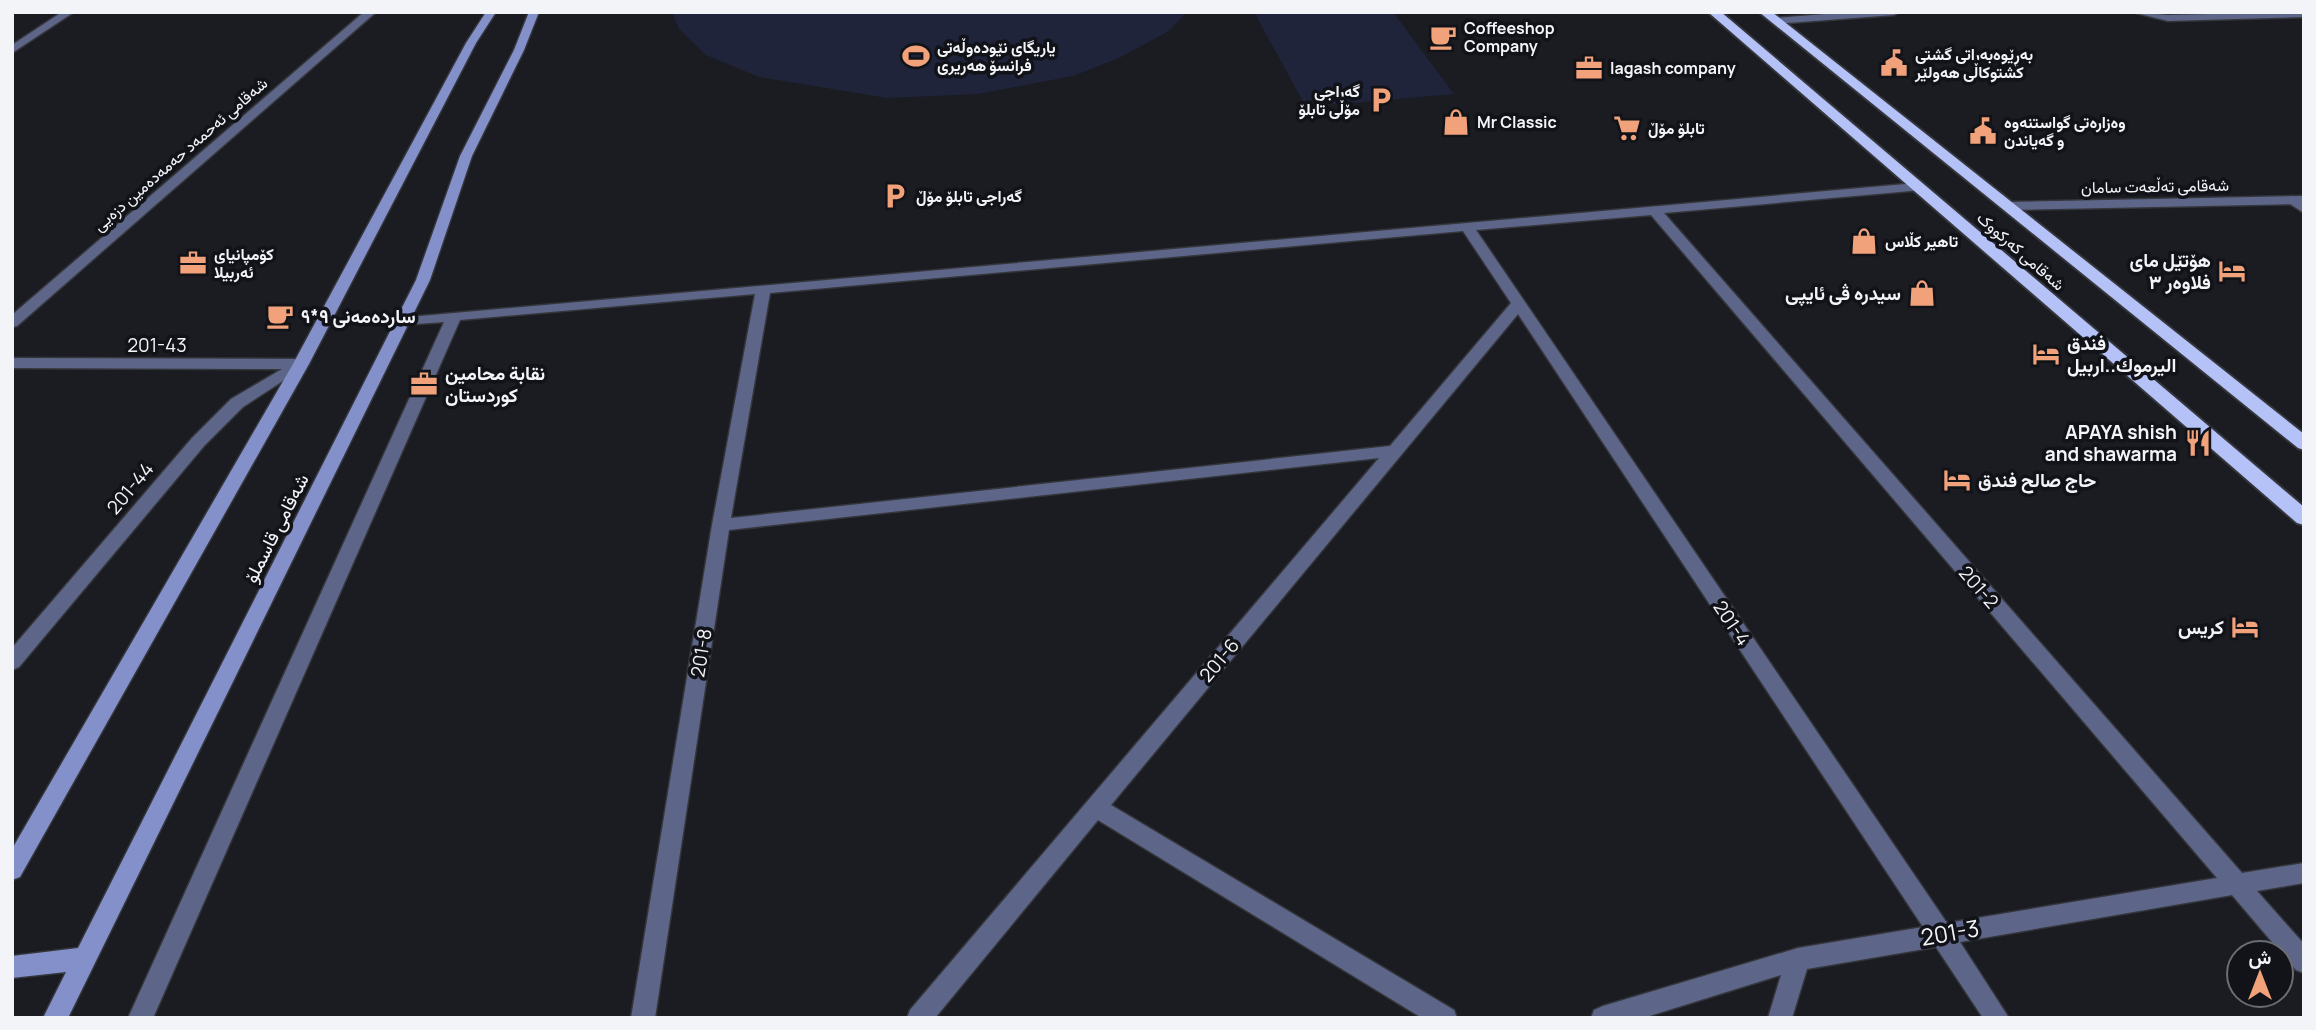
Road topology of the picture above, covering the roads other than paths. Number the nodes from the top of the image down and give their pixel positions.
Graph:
1 (69, 12) edge
2 (371, 12) edge
3 (484, 12) edge
4 (491, 12) edge
5 (534, 12) edge
6 (548, 12) edge
7 (1714, 12) edge
8 (1894, 12) edge
9 (2137, 12) edge
10 (2304, 14) edge
11 (1770, 16) edge
12 (471, 43) junction
13 (12, 50) edge
14 (519, 50) junction
15 (1917, 187) junction
16 (2297, 200) edge
17 (2007, 206) junction
18 (2304, 209) edge
19 (1655, 211) junction
20 (1468, 228) junction
21 (763, 289) junction
22 (1519, 303) junction
23 (454, 317) junction
24 (403, 321) junction
25 (12, 323) edge
26 (12, 363) edge
27 (301, 364) junction
28 (2304, 444) edge
29 (1395, 451) junction
30 (2304, 518) edge
31 (721, 525) junction
32 (12, 662) edge
33 (1095, 807) junction
34 (12, 870) edge
35 (2304, 873) edge
36 (2236, 884) junction
37 (1941, 934) junction
38 (85, 958) junction
39 (1798, 959) junction
40 (2304, 962) edge
41 (12, 967) edge
42 (55, 1018) edge
43 (140, 1018) edge
44 (643, 1018) edge
45 (919, 1018) edge
46 (1444, 1018) edge
47 (1603, 1018) edge
48 (1780, 1018) edge
49 (1997, 1018) edge

1 - 13 street
2 - 25 street, شەقامی ئەحمەد حەمەدەمین دزەیی
3 - 12 main road
4 - 12 main road
5 - 14 main road, شەقامی قاسملۆ
6 - 14 main road, شەقامی قاسملۆ
7 - 15 highway, شەقامی کەرکووک
8 - 11 street
9 - 10 street
11 - 17 highway, شەقامی کەرکووک
12 - 27 main road
14 - 24 main road, شەقامی قاسملۆ
15 - 19 street
15 - 30 highway, شەقامی کەرکووک
16 - 17 street, شەقامی تەڵعەت سامان
16 - 18 street
17 - 28 highway, شەقامی کەرکووک
19 - 20 street
19 - 36 street, 201-2
20 - 21 street
20 - 22 street, 201-4
21 - 23 street
21 - 31 street, 201-8
22 - 29 street, 201-6
22 - 37 street, 201-4
23 - 24 street
23 - 43 street
24 - 38 main road, شەقامی قاسملۆ
26 - 27 street, 201-43
27 - 32 street, 201-44
27 - 34 main road
29 - 31 street
29 - 33 street, 201-6
31 - 44 street, 201-8
33 - 45 street, 201-6
33 - 46 street
35 - 36 street, 201-3
36 - 37 street, 201-3
36 - 40 street, 201-2
37 - 39 street, 201-3
37 - 49 street, 201-4
38 - 41 main road
38 - 42 main road, شەقامی قاسملۆ
39 - 47 street, 201-3
39 - 48 street

